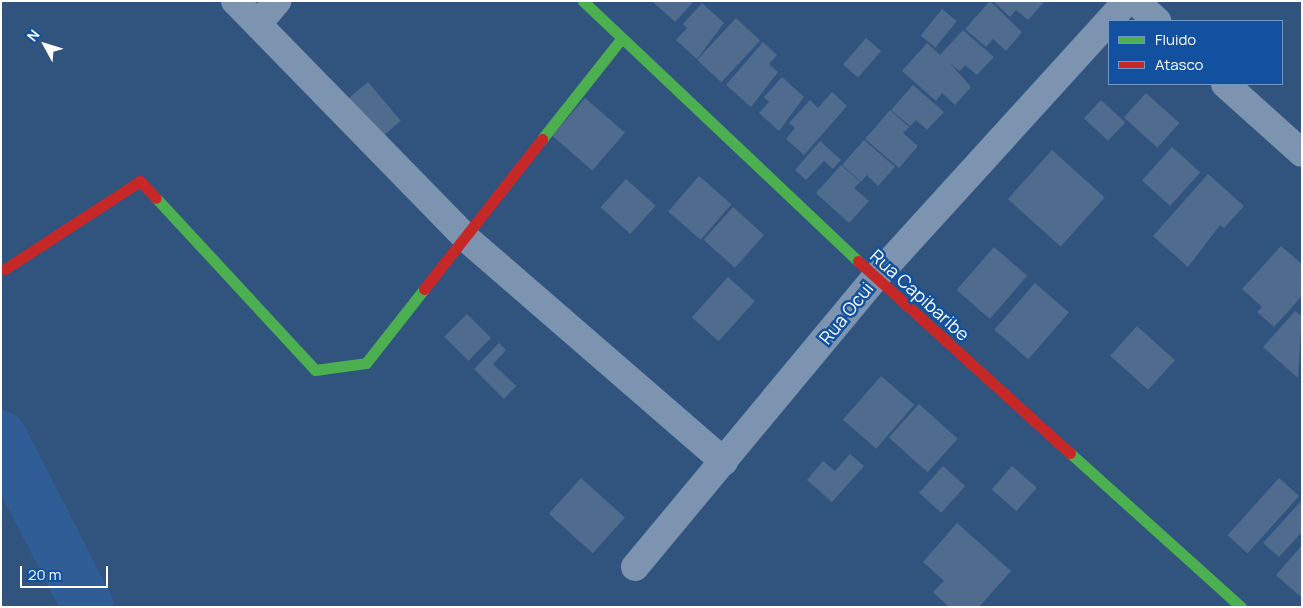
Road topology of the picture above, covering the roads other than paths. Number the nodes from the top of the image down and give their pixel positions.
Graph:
1 (235, 1) edge
2 (276, 1) edge
3 (583, 1) edge
4 (1127, 1) edge
5 (1135, 1) edge
6 (1110, 20) edge
7 (1156, 20) edge
8 (1108, 22) edge
9 (258, 24) junction
10 (621, 39) junction
11 (1227, 85) edge
12 (1302, 153) edge
13 (467, 239) junction
14 (5, 269) dead end
15 (874, 278) junction
16 (724, 462) junction
17 (636, 567) dead end
18 (1241, 607) edge

1 - 9 street
2 - 9 street
3 - 10 street, Rua Capibaribe
4 - 6 street, Rua Ocui
5 - 7 street
8 - 15 street, Rua Ocui
9 - 13 street
10 - 13 street
10 - 15 street, Rua Capibaribe
11 - 12 street
13 - 14 street
13 - 16 street
15 - 16 street, Rua Ocui
15 - 18 street, Rua Capibaribe
16 - 17 street, Rua Ocui

